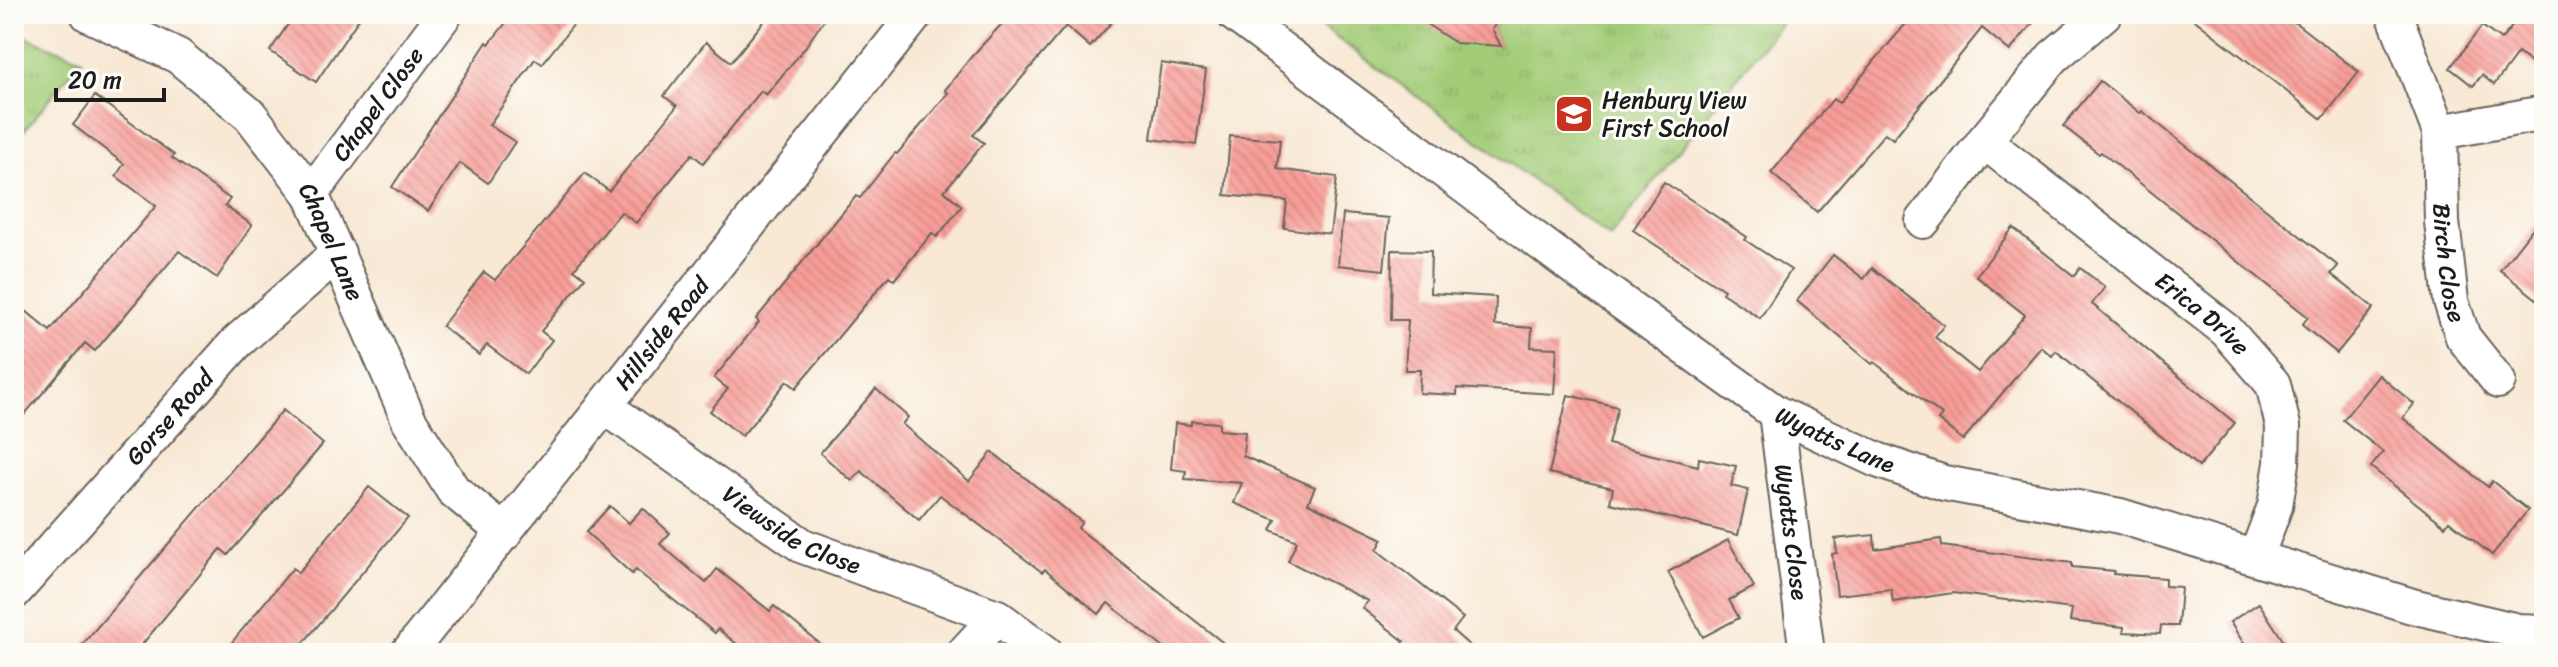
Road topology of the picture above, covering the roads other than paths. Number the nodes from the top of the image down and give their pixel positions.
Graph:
1 (88, 14) edge
2 (445, 14) edge
3 (916, 14) edge
4 (1234, 14) edge
5 (2104, 14) edge
6 (2394, 14) edge
7 (2544, 113) edge
8 (2440, 132) junction
9 (1984, 141) junction
10 (311, 194) junction
11 (1923, 221) dead end
12 (338, 253) junction
13 (2498, 381) dead end
14 (604, 406) junction
15 (1776, 413) junction
16 (505, 533) junction
17 (2256, 557) junction
18 (14, 592) edge
19 (997, 617) junction
20 (2544, 632) edge
21 (408, 653) edge
22 (964, 653) edge
23 (1046, 653) edge
24 (1807, 653) edge

1 - 10 street, Chapel Lane
2 - 10 street, Chapel Close
3 - 14 street, Hillside Road
4 - 15 street, Wyatts Lane
5 - 9 street
6 - 8 street, Birch Close
7 - 8 street
8 - 13 street, Birch Close
9 - 11 street
9 - 17 street, Erica Drive
10 - 12 street, Chapel Lane
12 - 16 street, Chapel Lane
12 - 18 street, Gorse Road
14 - 16 street, Hillside Road
14 - 19 street, Viewside Close
15 - 17 street, Wyatts Lane
15 - 24 street, Wyatts Close
16 - 21 street, Hillside Road
17 - 20 street, Wyatts Lane
19 - 22 street
19 - 23 street, Viewside Close

